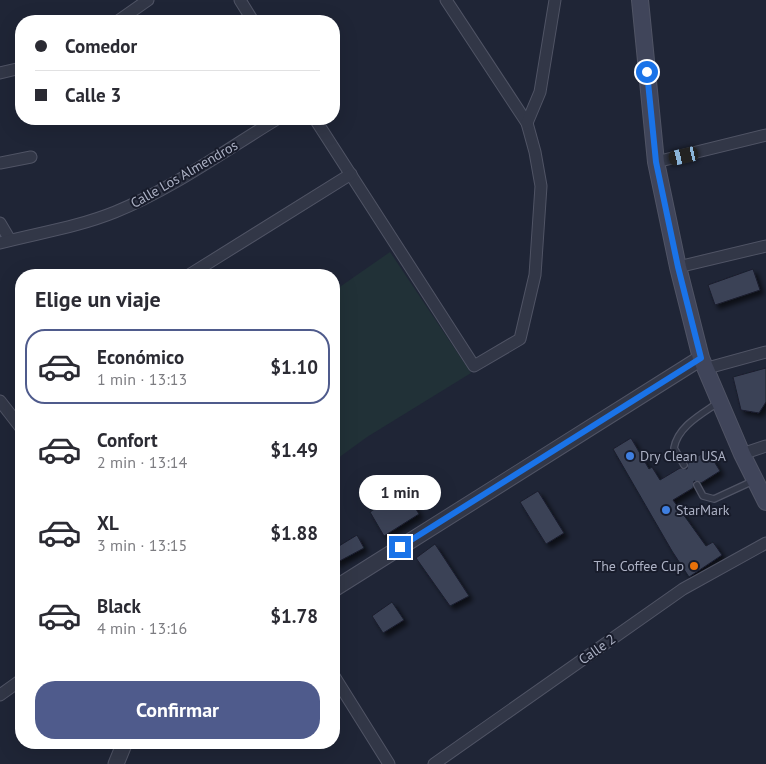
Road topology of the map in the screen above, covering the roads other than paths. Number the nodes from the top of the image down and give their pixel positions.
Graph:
1 (148, 0) edge
2 (240, 0) edge
3 (446, 0) edge
4 (555, 0) edge
5 (640, 0) edge
6 (127, 15) edge
7 (249, 15) edge
8 (15, 69) edge
9 (0, 73) edge
10 (527, 123) junction
11 (267, 125) edge
12 (320, 125) edge
13 (766, 135) edge
14 (31, 157) dead end
15 (656, 162) junction
16 (0, 163) edge
17 (351, 174) junction
18 (0, 224) edge
19 (5, 241) edge
20 (766, 246) edge
21 (678, 267) junction
22 (199, 269) edge
23 (766, 352) edge
24 (702, 363) junction
25 (0, 401) edge
26 (719, 402) junction
27 (15, 420) edge
28 (766, 446) edge
29 (742, 454) junction
30 (684, 465) dead end
31 (755, 480) junction
32 (697, 485) dead end
33 (766, 502) edge
34 (766, 543) edge
35 (340, 585) edge
36 (15, 684) edge
37 (340, 685) edge
38 (0, 695) edge
39 (122, 749) edge
40 (116, 763) edge
41 (390, 764) edge
42 (434, 764) edge

1 - 6 street
2 - 7 street
3 - 10 street
4 - 10 street
5 - 15 main road
8 - 9 street
10 - 17 street
11 - 19 street, Calle Los Almendros
12 - 17 street
13 - 15 street
14 - 16 street
15 - 21 main road
17 - 22 street
18 - 19 street
20 - 21 street
21 - 24 main road
23 - 24 street
24 - 26 main road
24 - 35 street
25 - 27 street
26 - 29 main road
26 - 30 lane
28 - 29 street
29 - 31 main road
31 - 32 lane
31 - 33 main road
34 - 42 street, Calle 2
36 - 38 street
37 - 41 street
39 - 40 street

